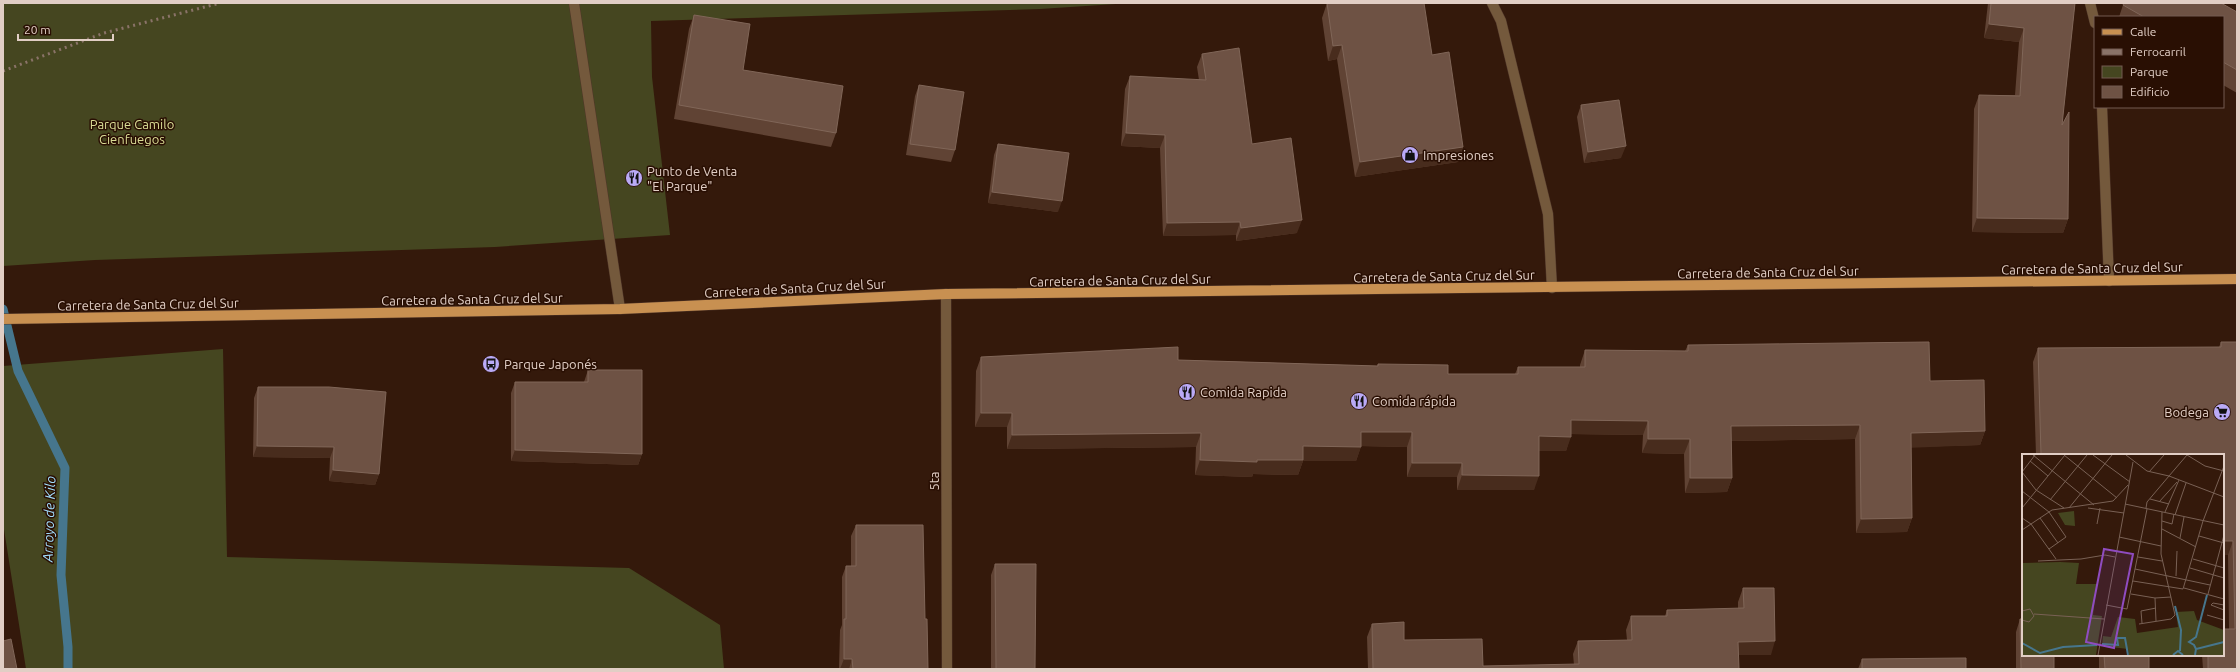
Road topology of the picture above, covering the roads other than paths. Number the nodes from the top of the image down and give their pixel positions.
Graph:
1 (574, 3) edge
2 (1492, 3) edge
3 (2090, 3) edge
4 (2094, 19) edge
5 (2102, 108) edge
6 (2237, 279) edge
7 (2109, 281) junction
8 (1552, 288) junction
9 (946, 294) junction
10 (620, 309) junction
11 (3, 319) edge
12 (947, 669) edge

1 - 10 street
2 - 8 street
3 - 4 street
5 - 7 street
6 - 7 main road, Carretera de Santa Cruz del Sur
7 - 8 main road, Carretera de Santa Cruz del Sur
8 - 9 main road, Carretera de Santa Cruz del Sur
9 - 10 main road, Carretera de Santa Cruz del Sur
9 - 12 street, 5ta
10 - 11 main road, Carretera de Santa Cruz del Sur

